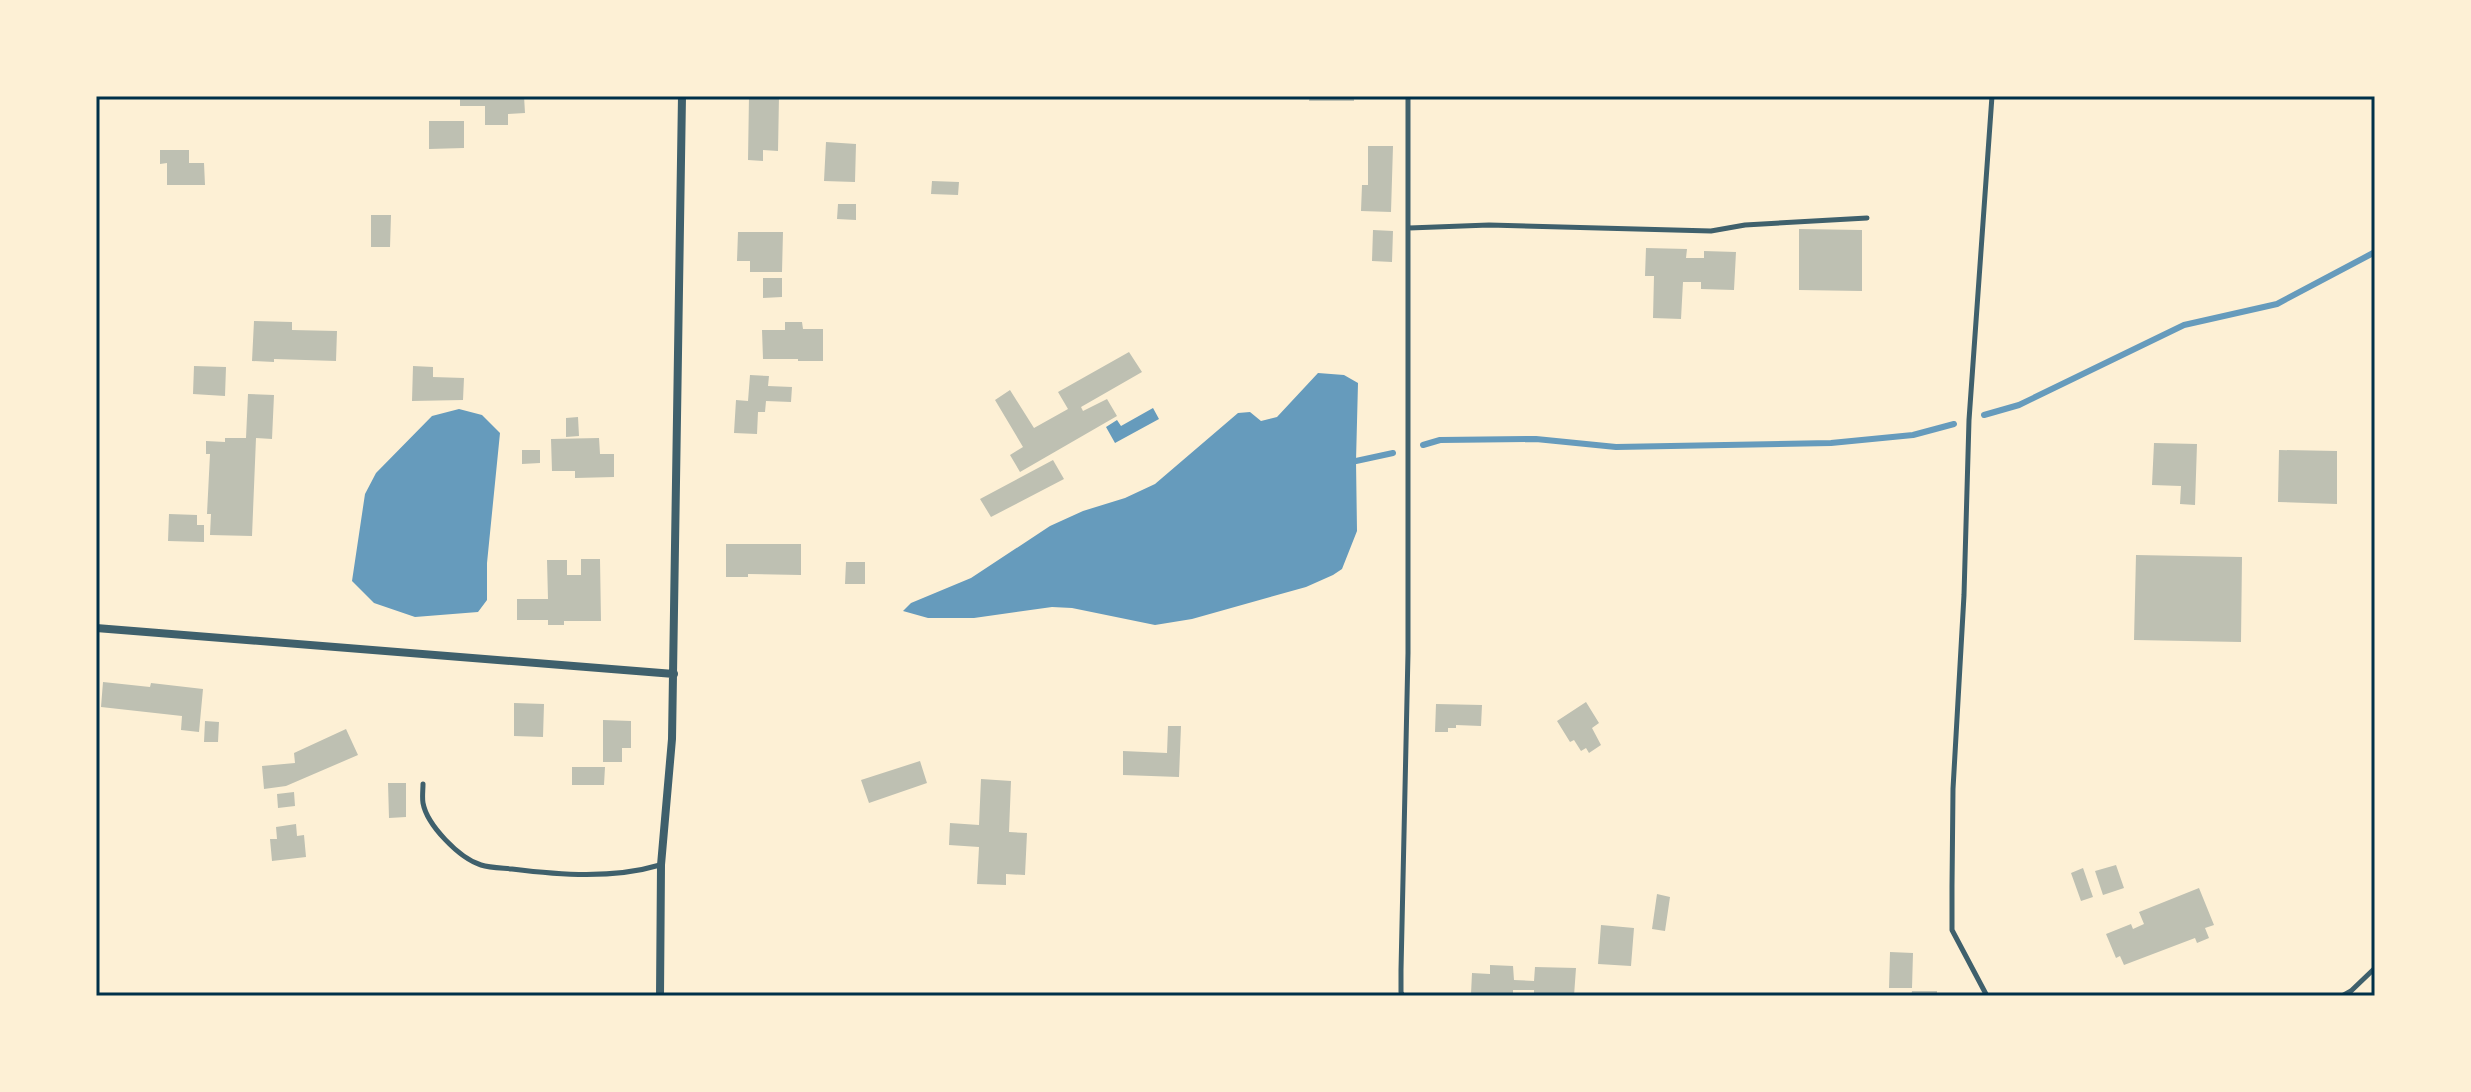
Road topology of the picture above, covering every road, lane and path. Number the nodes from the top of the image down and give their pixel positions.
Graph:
1 (682, 96) edge
2 (1408, 96) edge
3 (1992, 96) edge
4 (1867, 218) dead end
5 (1409, 228) junction
6 (96, 628) edge
7 (674, 674) junction
8 (423, 784) dead end
9 (661, 865) junction
10 (2375, 968) edge
11 (660, 996) edge
12 (1403, 996) edge
13 (1987, 996) edge
14 (2342, 996) edge

1 - 7 street
2 - 5 lane
3 - 13 lane
4 - 5 lane
5 - 12 lane
6 - 7 street
7 - 9 street
8 - 9 lane
9 - 11 street
10 - 14 lane

